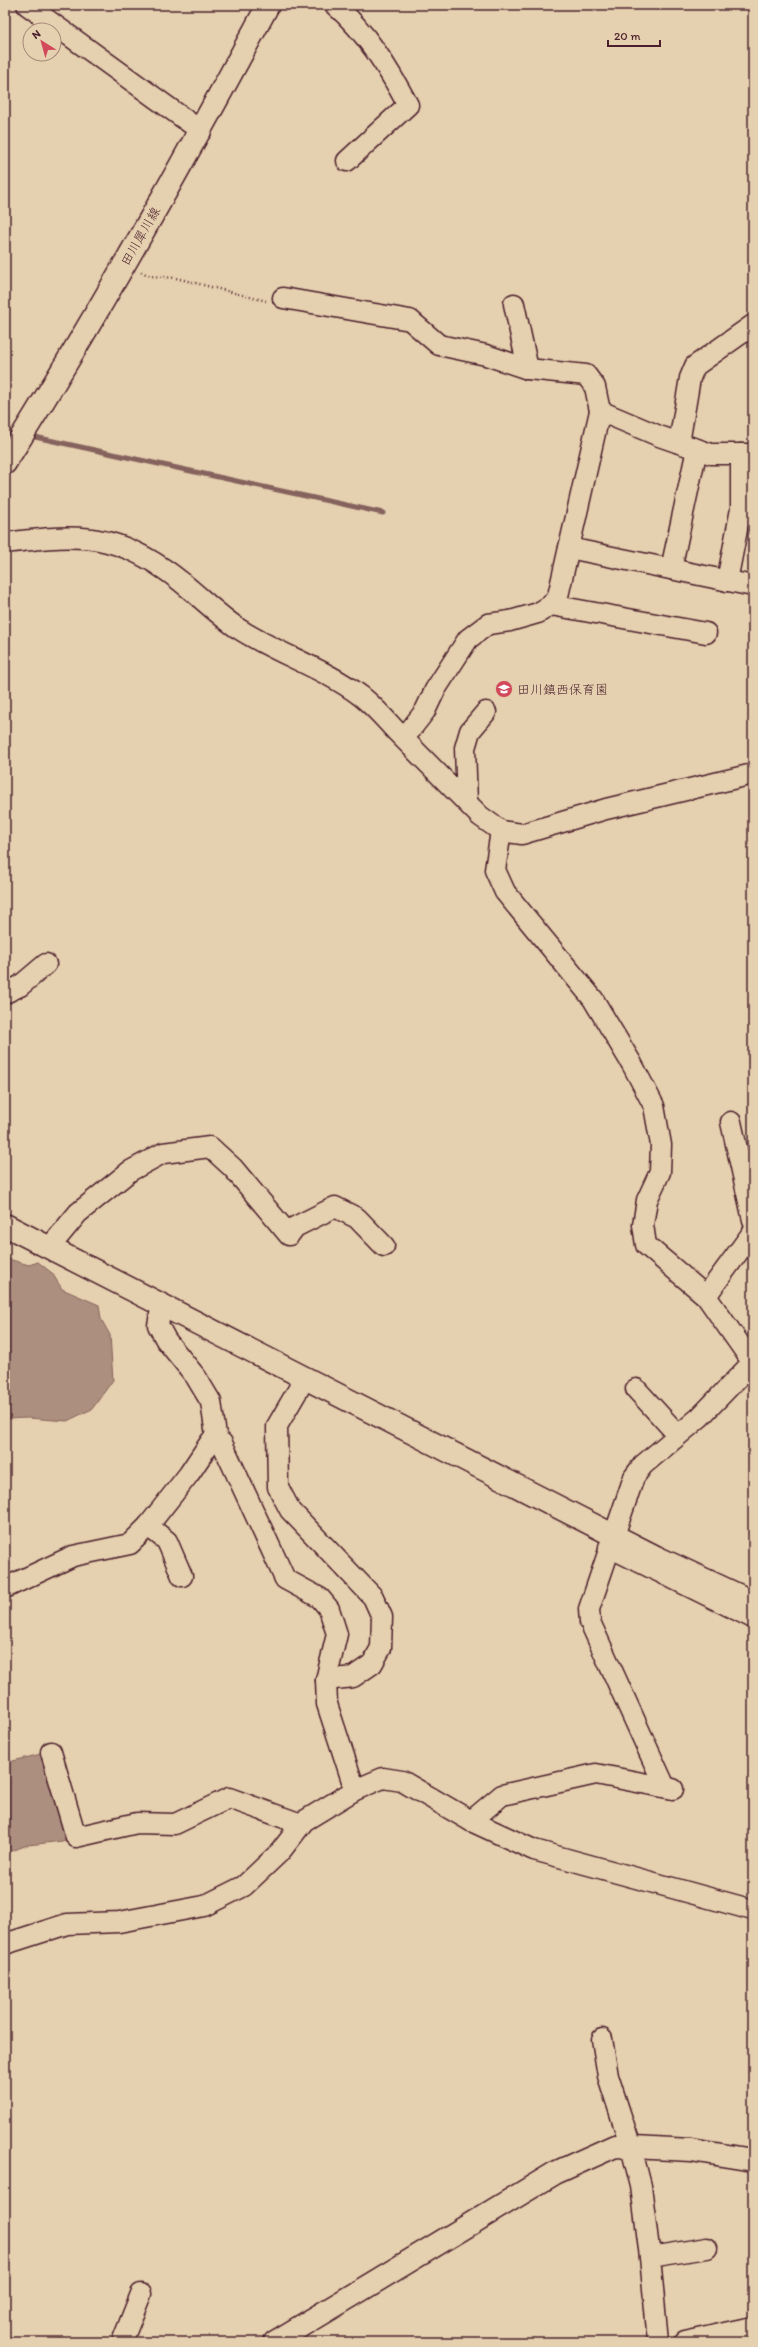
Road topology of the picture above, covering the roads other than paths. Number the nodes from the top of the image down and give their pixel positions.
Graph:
1 (27, 5) edge
2 (268, 5) edge
3 (335, 5) edge
4 (200, 131) junction
5 (348, 160) dead end
6 (283, 298) road end
7 (514, 304) dead end
8 (753, 325) edge
9 (528, 369) junction
10 (600, 411) junction
11 (688, 446) junction
12 (5, 462) edge
13 (747, 462) edge
14 (5, 543) edge
15 (568, 548) junction
16 (671, 569) junction
17 (727, 581) junction
18 (753, 586) edge
19 (551, 605) junction
20 (706, 633) dead end
21 (486, 712) dead end
22 (404, 738) junction
23 (753, 774) edge
24 (466, 802) junction
25 (501, 831) junction
26 (46, 964) dead end
27 (5, 993) edge
28 (731, 1122) dead end
29 (753, 1220) edge
30 (5, 1225) edge
31 (753, 1232) edge
32 (384, 1246) dead end
33 (50, 1247) junction
34 (706, 1296) junction
35 (162, 1304) junction
36 (753, 1363) edge
37 (305, 1378) junction
38 (636, 1389) dead end
39 (678, 1435) junction
40 (217, 1442) junction
41 (148, 1526) junction
42 (611, 1541) junction
43 (182, 1576) dead end
44 (5, 1588) edge
45 (753, 1602) edge
46 (753, 1618) edge
47 (326, 1680) junction
48 (50, 1752) dead end
49 (355, 1790) junction
50 (471, 1820) junction
51 (301, 1824) junction
52 (753, 1910) edge
53 (5, 1944) edge
54 (602, 2039) dead end
55 (632, 2147) junction
56 (753, 2160) edge
57 (707, 2248) dead end
58 (650, 2257) junction
59 (141, 2294) dead end
60 (753, 2328) edge
61 (122, 2342) edge
62 (275, 2342) edge
63 (658, 2342) edge
64 (684, 2342) edge

1 - 4 street
2 - 4 street, 田川犀川線
3 - 5 street
4 - 12 street, 田川犀川線
6 - 9 street
7 - 9 street
8 - 11 street
9 - 10 street
10 - 11 street
10 - 15 street
11 - 13 street
11 - 16 street
13 - 17 street
14 - 22 street
15 - 16 street
15 - 19 street
16 - 17 street
17 - 18 street
19 - 20 street
19 - 22 street
21 - 24 street
22 - 24 street
23 - 25 street
24 - 25 street
25 - 34 street
26 - 27 street
28 - 29 street
30 - 33 street
31 - 34 street
32 - 33 street
33 - 35 street
34 - 36 street
35 - 37 street
35 - 40 street
36 - 39 street
37 - 42 street
37 - 47 street
38 - 39 street
39 - 42 street
40 - 41 street
40 - 47 street
41 - 43 street
41 - 44 street
42 - 45 street
42 - 46 street
42 - 50 street
47 - 49 street
48 - 51 street
49 - 50 street
49 - 51 street
50 - 52 street
51 - 53 street
54 - 55 street
55 - 56 street
55 - 58 street
55 - 62 street
57 - 58 street
58 - 63 street
59 - 61 street
60 - 64 street

